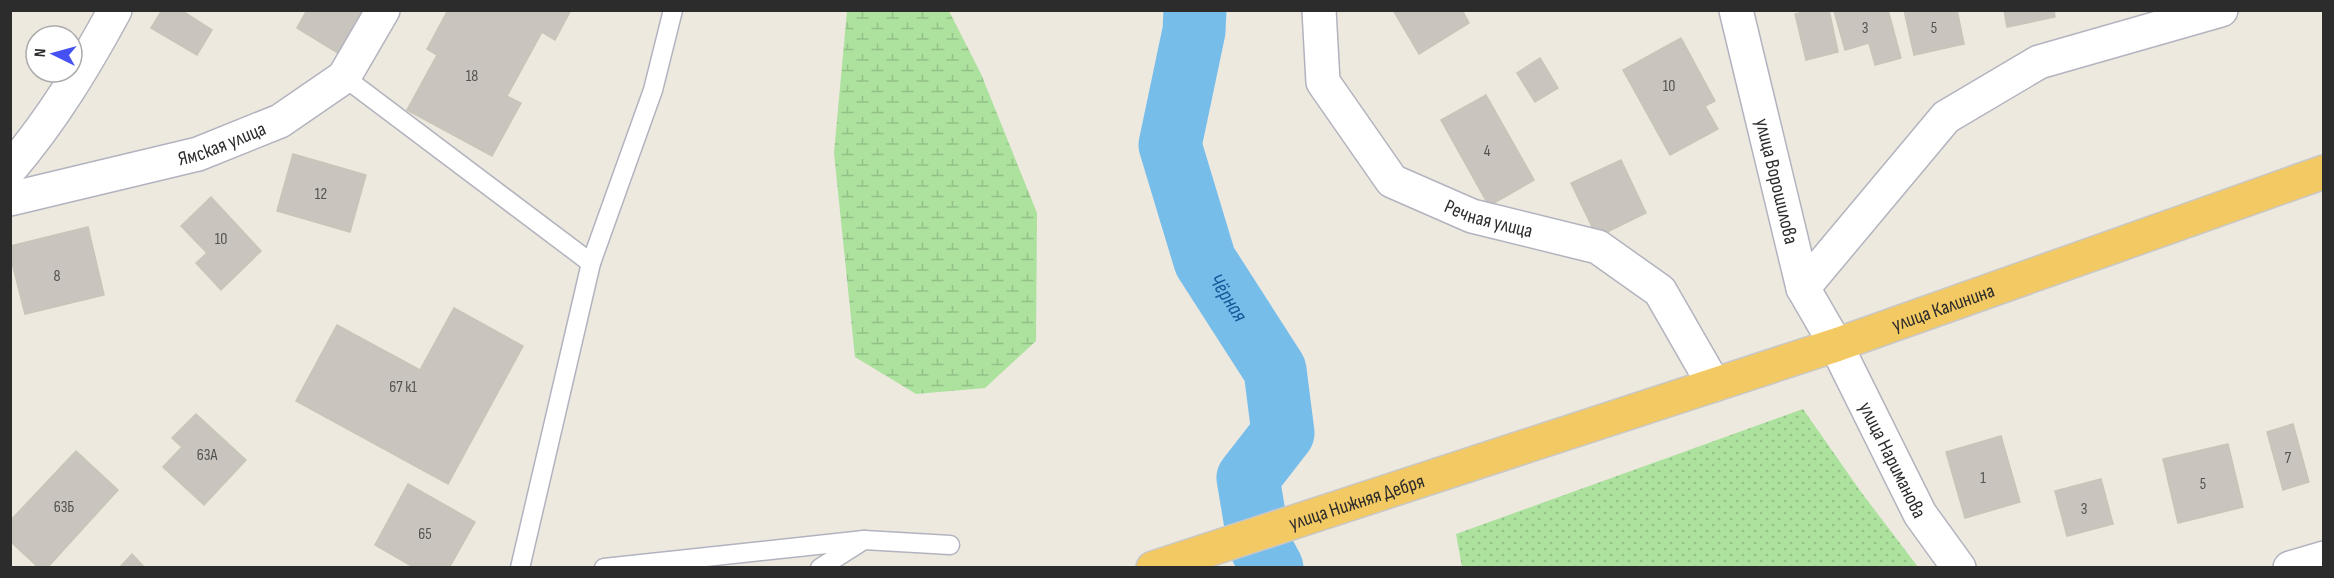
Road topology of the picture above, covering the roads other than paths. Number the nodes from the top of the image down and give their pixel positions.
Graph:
1 (115, 10) edge
2 (383, 10) edge
3 (673, 10) edge
4 (1319, 10) edge
5 (1736, 10) edge
6 (2221, 10) edge
7 (344, 77) junction
8 (10, 169) edge
9 (2324, 172) edge
10 (10, 199) edge
11 (591, 263) junction
12 (1803, 288) junction
13 (1836, 345) junction
14 (1714, 385) junction
15 (1561, 435) joint
16 (864, 540) junction
17 (950, 545) dead end
18 (2324, 558) edge
19 (520, 567) edge
20 (604, 567) edge
21 (820, 567) edge
22 (1153, 567) edge
23 (1959, 567) edge
24 (2290, 567) edge

1 - 8 street
2 - 7 street, Ямская улица
3 - 11 lane
4 - 14 street, Речная улица
5 - 12 street, улица Ворошилова
6 - 12 street
7 - 10 street, Ямская улица
7 - 11 lane
9 - 13 highway, улица Калинина
11 - 19 lane
12 - 13 street, улица Ворошилова
13 - 14 highway, улица Калинина
13 - 23 street, улица Нариманова
14 - 15 highway, улица Калинина
15 - 22 highway, улица Нижняя Дебря
16 - 17 lane
16 - 20 lane
16 - 21 lane
18 - 24 street

